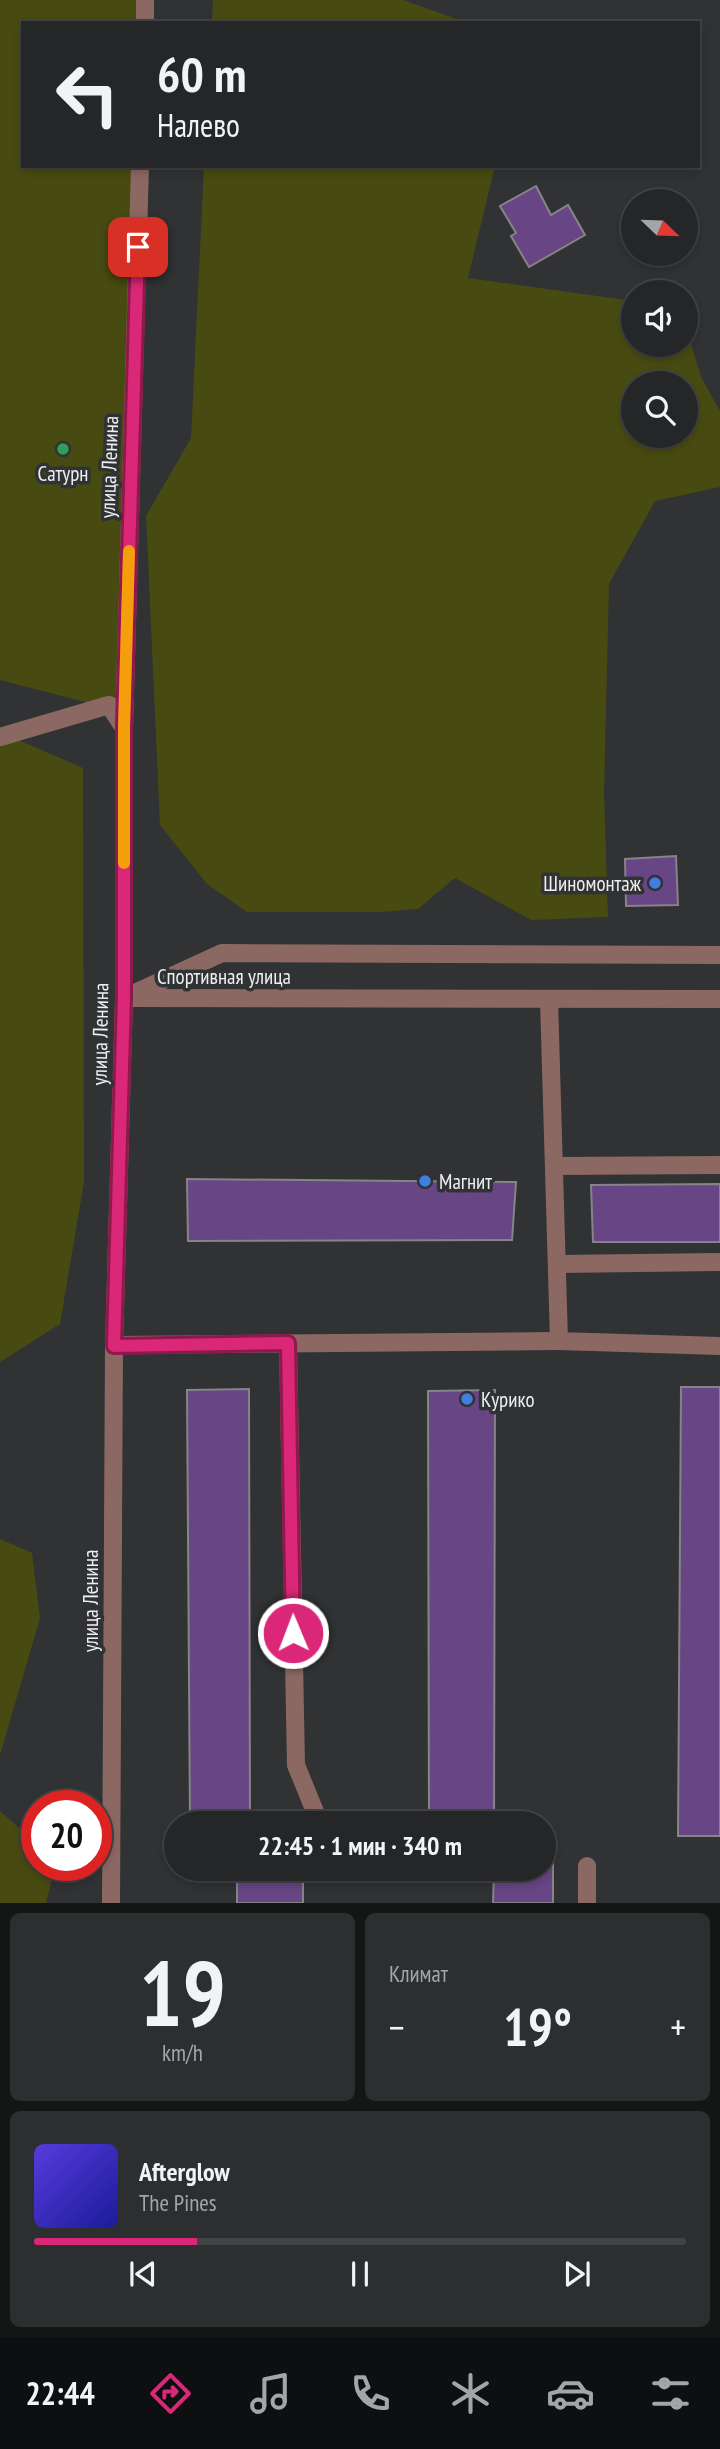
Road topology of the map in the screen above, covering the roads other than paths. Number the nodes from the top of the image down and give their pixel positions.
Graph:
1 (145, 0) edge
2 (145, 21) edge
3 (140, 168) edge
4 (124, 728) junction
5 (0, 737) edge
6 (720, 955) edge
7 (124, 998) junction
8 (720, 999) edge
9 (549, 1000) junction
10 (720, 1165) edge
11 (554, 1166) junction
12 (720, 1262) edge
13 (557, 1264) junction
14 (559, 1341) junction
15 (288, 1343) junction
16 (114, 1346) junction
17 (720, 1346) edge
18 (315, 1811) edge
19 (587, 1866) dead end
20 (111, 1903) edge
21 (587, 1903) edge

1 - 2 street
3 - 4 street, улица Ленина
4 - 5 street
4 - 7 street, улица Ленина
6 - 7 street, Спортивная улица
7 - 9 street, Спортивная улица
7 - 16 street, улица Ленина
8 - 9 street, Спортивная улица
9 - 11 street
10 - 11 street
11 - 13 street
12 - 13 street
13 - 14 street
14 - 15 street
14 - 17 street
15 - 16 street
15 - 18 street
16 - 20 street, улица Ленина
19 - 21 street

